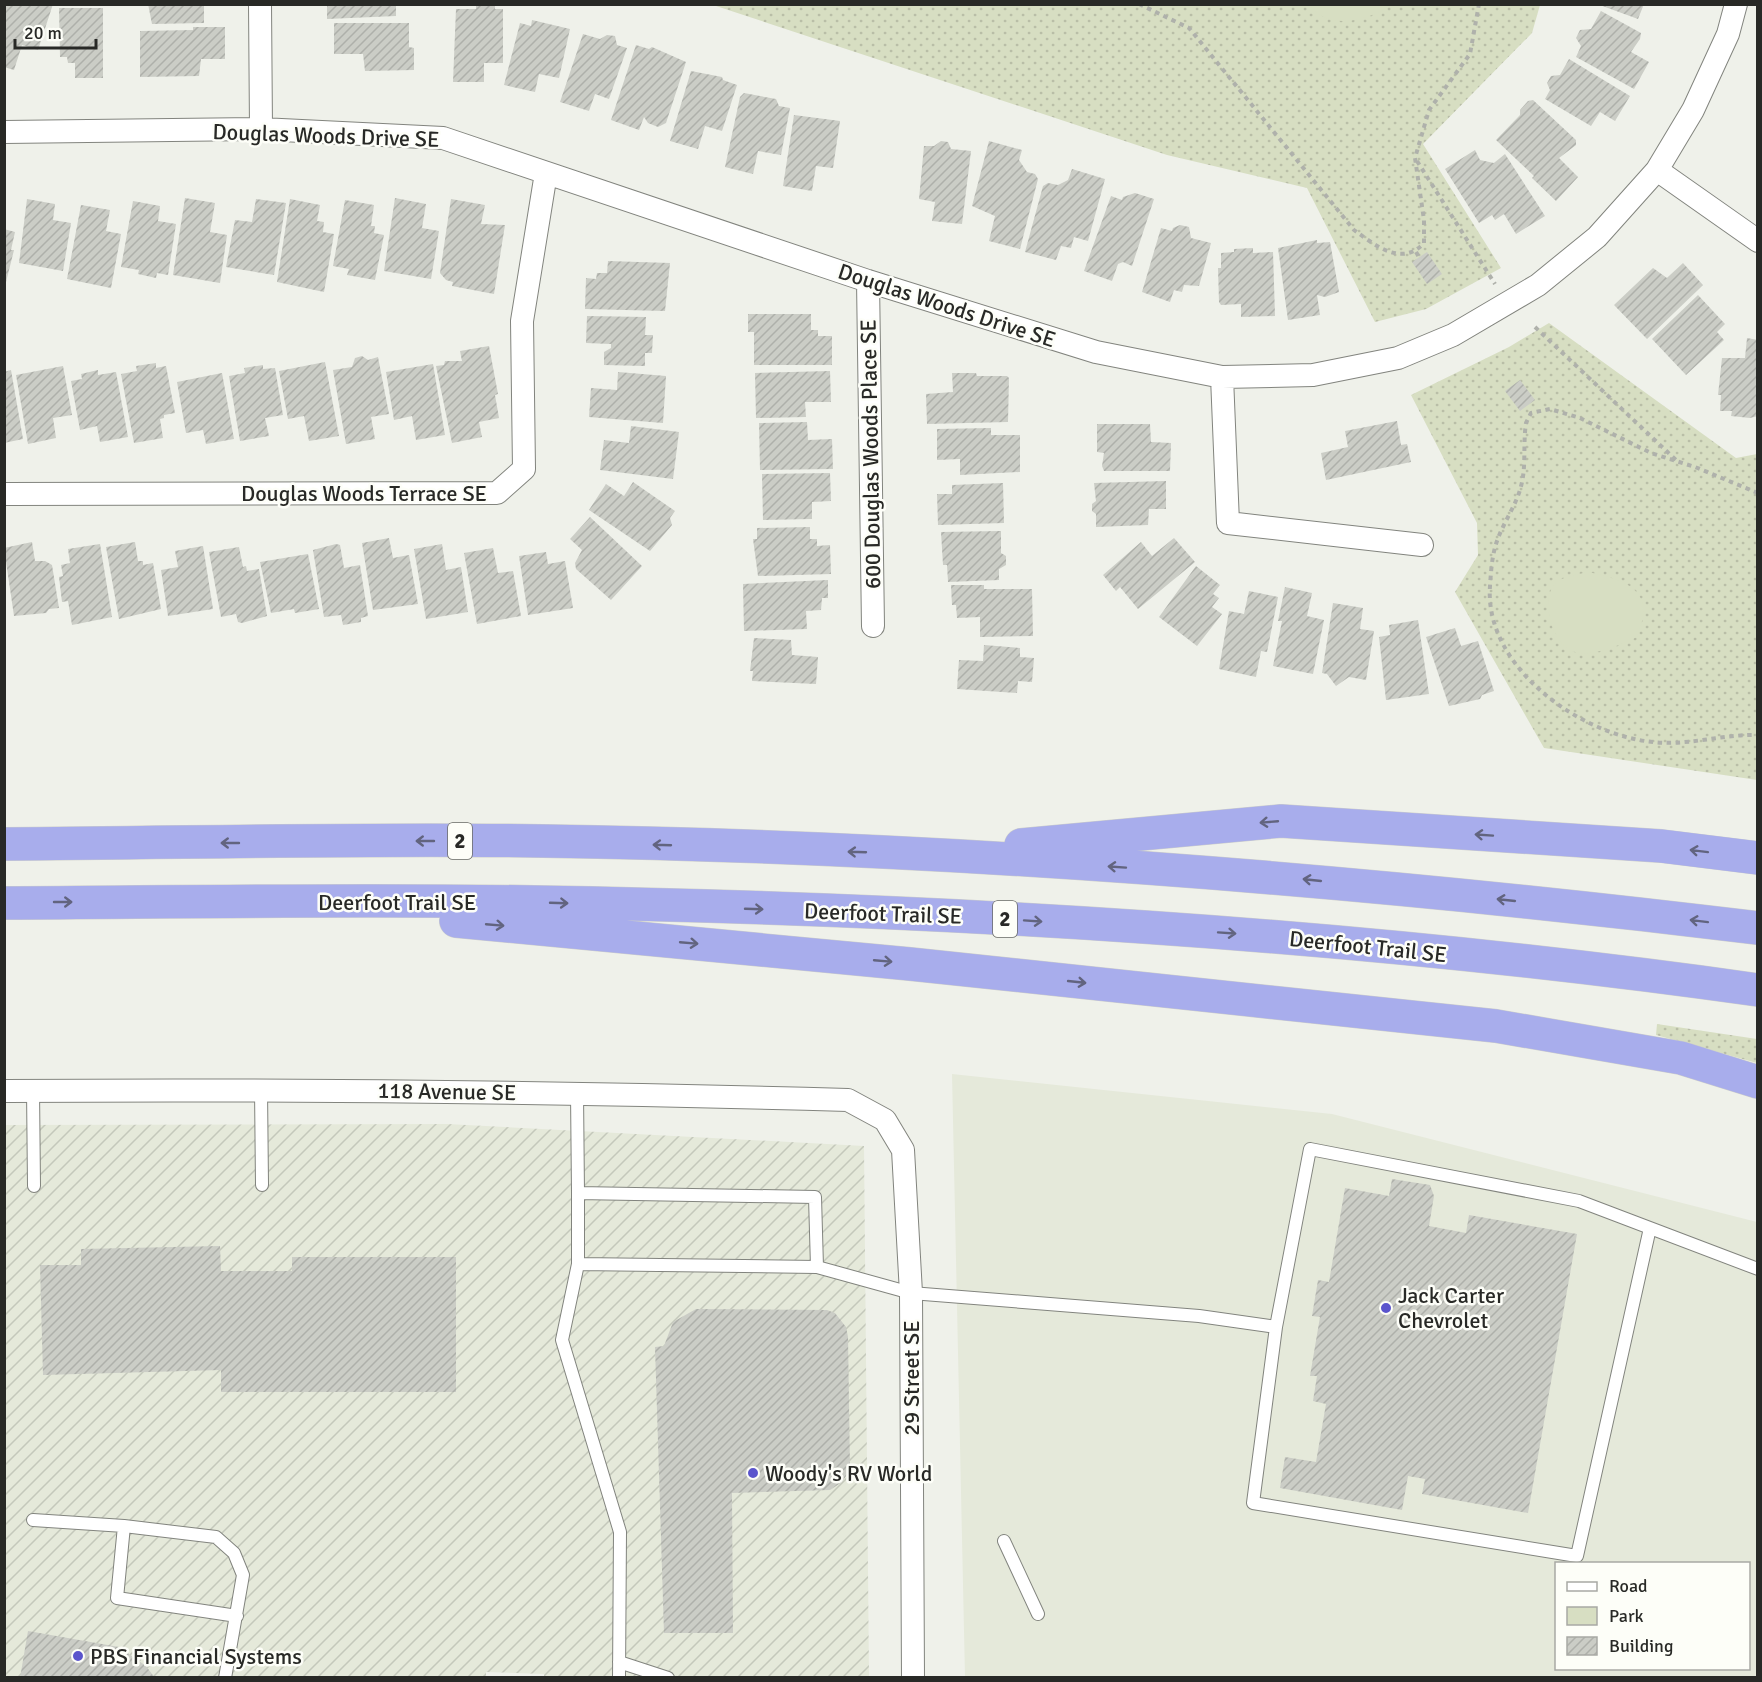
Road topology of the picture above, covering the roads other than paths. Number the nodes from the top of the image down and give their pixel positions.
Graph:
1 (260, 4) edge
2 (1736, 4) edge
3 (261, 129) junction
4 (4, 132) edge
5 (1657, 170) junction
6 (546, 173) junction
7 (1758, 241) edge
8 (868, 281) junction
9 (1222, 377) junction
10 (4, 494) edge
11 (1422, 545) dead end
12 (873, 626) dead end
13 (4, 844) edge
14 (915, 854) junction
15 (1758, 858) edge
16 (249, 901) junction
17 (4, 903) edge
18 (1758, 928) edge
19 (1758, 990) edge
20 (1758, 1082) edge
21 (261, 1089) junction
22 (4, 1090) edge
23 (33, 1090) junction
24 (577, 1093) junction
25 (885, 1120) joint
26 (261, 1185) dead end
27 (34, 1186) dead end
28 (578, 1193) junction
29 (1650, 1228) junction
30 (578, 1264) junction
31 (817, 1267) junction
32 (1758, 1269) edge
33 (911, 1293) junction
34 (1276, 1328) junction
35 (33, 1520) dead end
36 (124, 1526) junction
37 (1004, 1541) dead end
38 (1038, 1614) dead end
39 (237, 1616) junction
40 (619, 1662) junction
41 (225, 1677) edge
42 (619, 1677) edge
43 (668, 1677) edge
44 (913, 1677) edge

1 - 3 street
2 - 5 street, Douglas Woods Drive SE
3 - 4 street, Douglas Woods Drive SE
3 - 6 street, Douglas Woods Drive SE
5 - 7 street
5 - 9 street, Douglas Woods Drive SE
6 - 8 street, Douglas Woods Drive SE
6 - 10 street, Douglas Woods Terrace SE
8 - 9 street, Douglas Woods Drive SE
8 - 12 street, 600 Douglas Woods Place SE
9 - 11 street
14 -> 13 highway, 2
15 -> 14 highway
18 -> 14 highway, 2
17 -> 16 highway, Deerfoot Trail SE / 2
16 -> 19 highway, Deerfoot Trail SE / 2
16 -> 20 highway
21 - 23 street, 118 Avenue SE
21 - 24 street, 118 Avenue SE
21 - 26 lane
22 - 23 street, 118 Avenue SE
23 - 27 lane
24 - 25 street, 118 Avenue SE
24 - 28 lane
25 - 33 street, 29 Street SE
28 - 30 lane
28 - 31 lane
29 - 32 lane
29 - 34 lane
29 - 34 lane
30 - 31 lane
30 - 40 lane
31 - 33 lane
33 - 34 lane
33 - 44 street, 29 Street SE
35 - 36 lane
36 - 39 lane
36 - 39 lane
37 - 38 lane
39 - 41 lane
40 - 42 lane
40 - 43 lane

